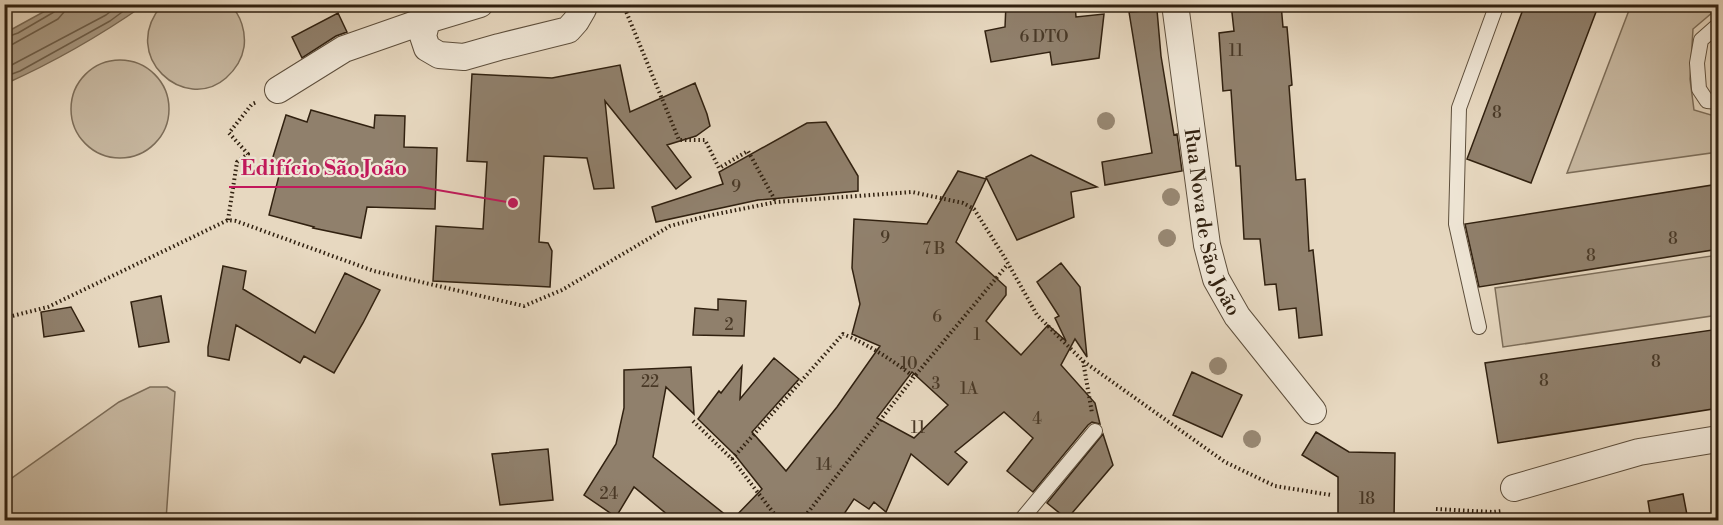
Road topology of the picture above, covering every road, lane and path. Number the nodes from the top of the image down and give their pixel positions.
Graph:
1 (480, 4) edge
2 (583, 4) edge
3 (623, 4) edge
4 (1175, 4) edge
5 (1497, 4) edge
6 (427, 20) junction
7 (1719, 25) edge
8 (278, 90) joint
9 (1719, 102) edge
10 (776, 202) junction
11 (228, 220) junction
12 (1008, 264) junction
13 (4, 318) edge
14 (1479, 327) dead end
15 (1083, 361) junction
16 (914, 377) junction
17 (1313, 411) dead end
18 (693, 422) dead end
19 (1095, 431) joint
20 (1719, 439) edge
21 (732, 459) junction
22 (1514, 489) joint
23 (1330, 495) dead end
24 (1436, 509) dead end
25 (779, 520) edge
26 (802, 520) edge
27 (1021, 520) edge

1 - 6 street
2 - 6 street
3 - 10 path
4 - 17 street, Rua Nova de São João
5 - 14 lane
6 - 8 street
7 - 9 lane
8 - 11 path
10 - 11 path
10 - 12 path
11 - 13 path
12 - 15 path
12 - 16 path
15 - 19 path
15 - 23 path
16 - 21 path
16 - 26 path
18 - 21 path
19 - 27 lane
20 - 22 street
21 - 25 path
22 - 24 path

